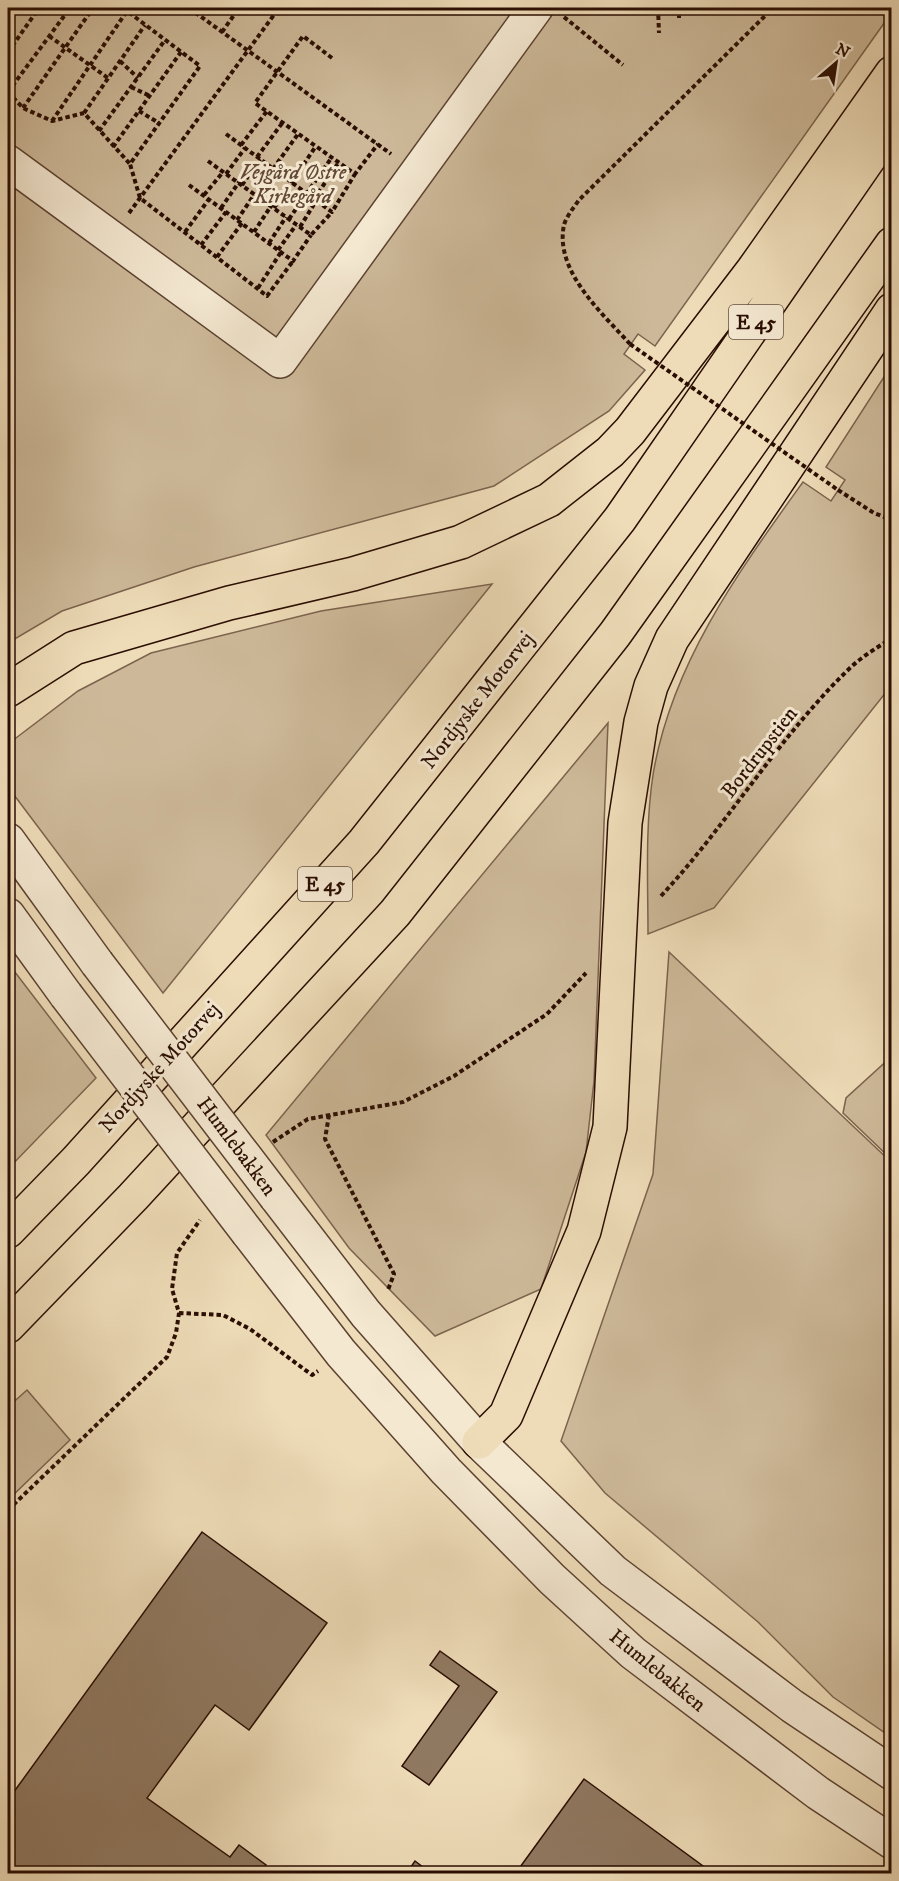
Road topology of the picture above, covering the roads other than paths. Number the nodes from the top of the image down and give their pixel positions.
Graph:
1 (548, 11) edge
2 (891, 73) edge
3 (891, 125) edge
4 (8, 162) edge
5 (891, 244) edge
6 (891, 310) edge
7 (8, 690) edge
8 (8, 840) edge
9 (8, 915) edge
10 (8, 1231) edge
11 (8, 1326) edge
12 (479, 1442) junction
13 (446, 1471) junction
14 (891, 1773) edge
15 (891, 1842) edge

1 - 4 street
2 - 7 highway
3 - 10 highway, Nordjyske Motorvej / E 45
5 - 11 highway
6 - 12 highway
8 - 12 street, Humlebakken, bridge
9 - 13 street, Humlebakken, bridge
12 - 13 street
12 - 14 street, Humlebakken
13 - 15 street, Humlebakken

